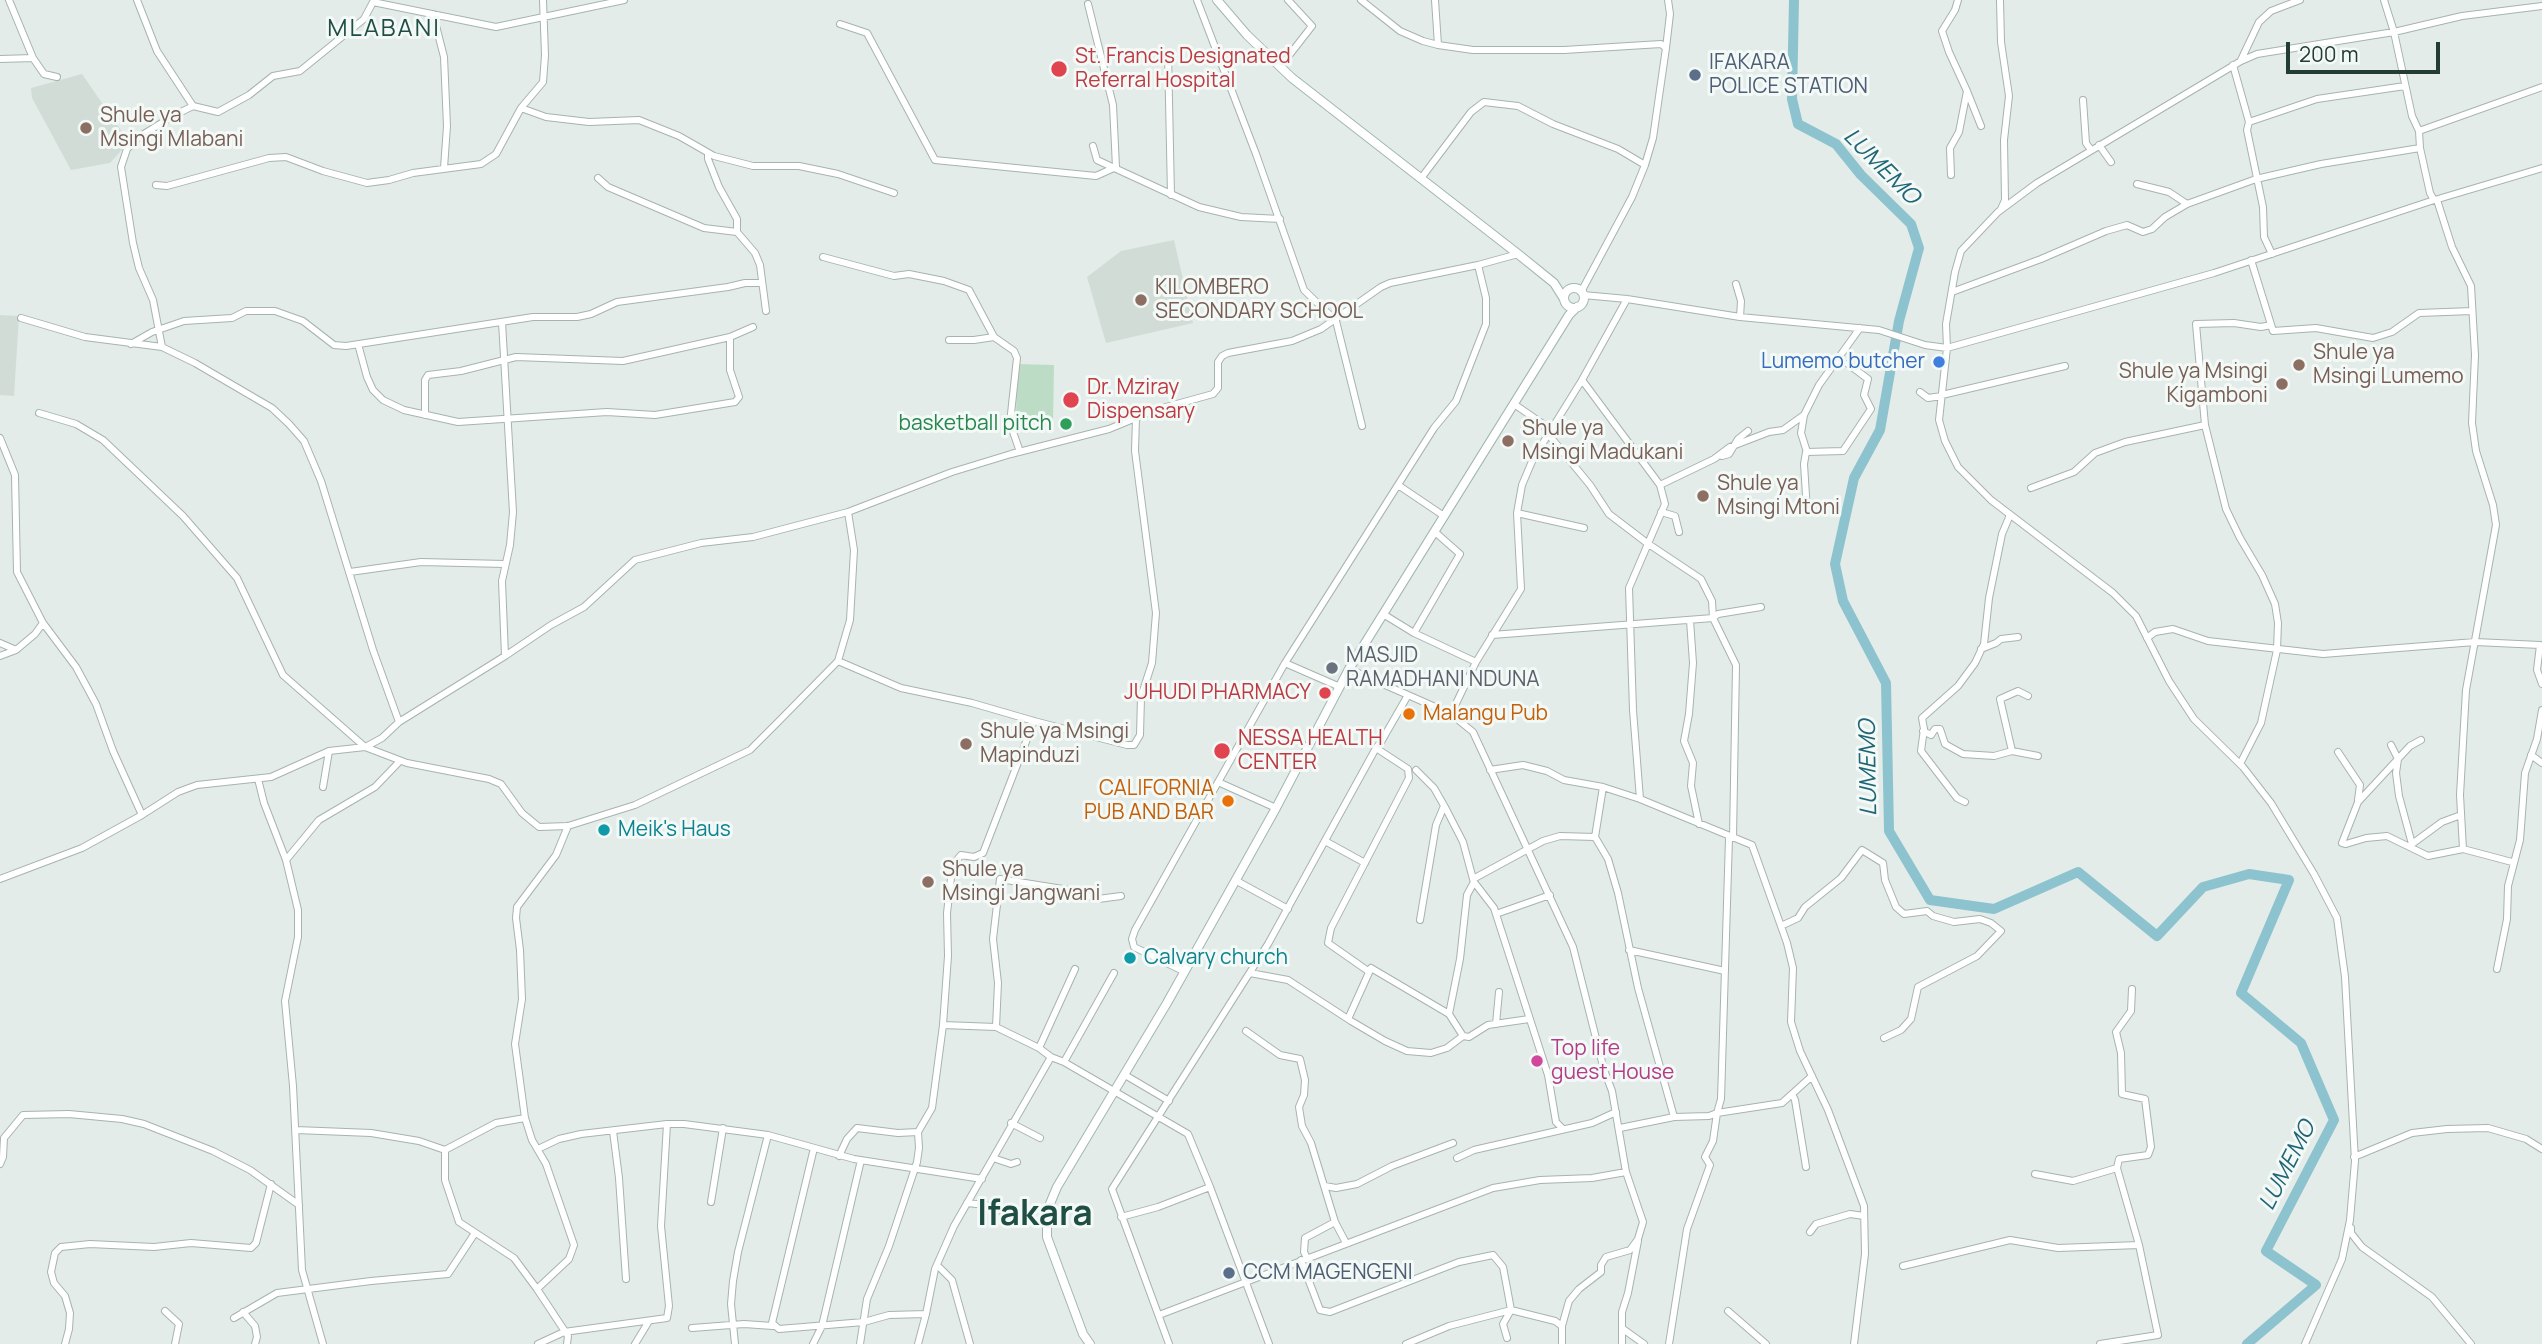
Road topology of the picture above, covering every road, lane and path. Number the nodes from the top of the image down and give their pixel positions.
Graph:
1 (9, 0) edge
2 (137, 0) edge
3 (543, 0) edge
4 (624, 0) edge
5 (1197, 0) edge
6 (1217, 0) edge
7 (1288, 0) edge
8 (1361, 0) edge
9 (1435, 0) edge
10 (1668, 0) edge
11 (1958, 0) edge
12 (2000, 0) edge
13 (2300, 0) edge
14 (2384, 0) edge
15 (381, 2) edge
16 (1088, 4) dead end
17 (2542, 6) edge
18 (433, 14) junction
19 (543, 18) junction
20 (840, 24) dead end
21 (2393, 32) junction
22 (1438, 45) junction
23 (1666, 48) junction
24 (1168, 53) dead end
25 (33, 58) junction
26 (0, 59) edge
27 (2241, 61) junction
28 (2234, 65) junction
29 (1280, 67) junction
30 (57, 77) dead end
31 (2405, 86) junction
32 (2542, 87) edge
33 (1967, 91) junction
34 (2083, 100) dead end
35 (194, 106) junction
36 (521, 108) junction
37 (2249, 122) junction
38 (1981, 126) dead end
39 (2419, 131) junction
40 (2099, 145) junction
41 (1093, 146) dead end
42 (2420, 148) junction
43 (2091, 150) junction
44 (708, 153) junction
45 (2111, 162) dead end
46 (1645, 165) junction
47 (1116, 167) junction
48 (444, 168) junction
49 (2542, 168) edge
50 (1951, 174) dead end
51 (1422, 177) junction
52 (598, 178) dead end
53 (2256, 179) junction
54 (2137, 184) dead end
55 (156, 185) dead end
56 (894, 193) dead end
57 (1171, 195) junction
58 (2437, 200) junction
59 (2187, 204) junction
60 (2000, 211) junction
61 (1280, 219) junction
62 (737, 232) junction
63 (1518, 254) junction
64 (2272, 254) junction
65 (822, 257) dead end
66 (2251, 260) junction
67 (1478, 265) junction
68 (762, 283) junction
69 (1554, 283) junction
70 (1736, 284) dead end
71 (1579, 292) junction
72 (1952, 292) junction
73 (1627, 299) junction
74 (1565, 301) junction
75 (1577, 306) junction
76 (766, 311) dead end
77 (2472, 311) junction
78 (21, 317) dead end
79 (1740, 317) junction
80 (1567, 320) junction
81 (502, 321) junction
82 (1336, 321) junction
83 (2271, 325) junction
84 (752, 327) dead end
85 (1860, 328) junction
86 (160, 330) junction
87 (730, 337) junction
88 (994, 337) junction
89 (948, 340) dead end
90 (131, 344) junction
91 (358, 344) junction
92 (162, 347) junction
93 (1947, 348) junction
94 (505, 360) junction
95 (1848, 363) dead end
96 (2065, 366) dead end
97 (1583, 380) junction
98 (1920, 392) dead end
99 (1942, 396) junction
100 (1514, 404) junction
101 (39, 413) dead end
102 (425, 415) junction
103 (1804, 415) junction
104 (1136, 418) junction
105 (509, 420) junction
106 (2205, 425) junction
107 (1362, 426) dead end
108 (1748, 430) dead end
109 (1548, 434) junction
110 (0, 438) edge
111 (1735, 445) junction
112 (1020, 452) junction
113 (1807, 452) junction
114 (1398, 485) junction
115 (1660, 485) junction
116 (2031, 488) dead end
117 (1807, 511) dead end
118 (848, 512) junction
119 (1661, 512) junction
120 (1517, 513) junction
121 (2010, 515) junction
122 (1444, 516) junction
123 (1584, 528) dead end
124 (1435, 532) junction
125 (1679, 532) dead end
126 (1647, 543) junction
127 (505, 564) junction
128 (350, 572) junction
129 (1761, 607) dead end
130 (1383, 614) junction
131 (1713, 618) junction
132 (1690, 620) junction
133 (43, 623) junction
134 (1631, 625) junction
135 (1414, 633) junction
136 (1492, 635) junction
137 (2018, 638) dead end
138 (2147, 638) junction
139 (2475, 642) junction
140 (0, 643) edge
141 (1982, 649) junction
142 (16, 650) junction
143 (2277, 650) junction
144 (0, 656) edge
145 (505, 656) junction
146 (838, 661) junction
147 (1476, 662) junction
148 (1285, 663) junction
149 (1349, 669) junction
150 (2542, 684) edge
151 (1340, 687) junction
152 (1408, 695) junction
153 (2028, 695) dead end
154 (2542, 710) edge
155 (1451, 714) junction
156 (1034, 721) junction
157 (399, 722) junction
158 (1923, 732) junction
159 (2421, 740) dead end
160 (2391, 745) dead end
161 (365, 747) junction
162 (1376, 748) junction
163 (329, 751) junction
164 (2012, 751) junction
165 (2338, 752) dead end
166 (2531, 755) junction
167 (2038, 756) dead end
168 (2398, 759) junction
169 (400, 761) junction
170 (2542, 763) edge
171 (2240, 764) junction
172 (1416, 770) dead end
173 (1490, 770) junction
174 (258, 779) junction
175 (1218, 782) junction
176 (323, 787) dead end
177 (1603, 787) junction
178 (1640, 799) junction
179 (1965, 802) dead end
180 (2358, 802) junction
181 (1444, 806) junction
182 (1276, 808) junction
183 (2461, 815) junction
184 (142, 816) junction
185 (1699, 824) junction
186 (568, 826) junction
187 (1595, 837) junction
188 (1731, 838) junction
189 (1325, 841) junction
190 (2411, 845) junction
191 (1528, 849) junction
192 (2463, 849) junction
193 (286, 860) junction
194 (2512, 862) junction
195 (1365, 863) junction
196 (0, 879) edge
197 (1235, 880) junction
198 (1474, 881) junction
199 (1550, 895) junction
200 (1121, 896) dead end
201 (1288, 909) junction
202 (1496, 914) junction
203 (1420, 920) dead end
204 (1781, 926) junction
205 (1629, 950) junction
206 (1371, 968) junction
207 (1074, 969) dead end
208 (2497, 969) dead end
209 (1183, 971) junction
210 (1725, 971) junction
211 (1250, 972) junction
212 (1114, 974) dead end
213 (2132, 989) dead end
214 (1499, 992) dead end
215 (1449, 1014) junction
216 (1348, 1019) junction
217 (1530, 1019) junction
218 (1496, 1024) junction
219 (943, 1025) junction
220 (996, 1027) junction
221 (1246, 1031) dead end
222 (1463, 1036) junction
223 (1884, 1038) dead end
224 (1039, 1048) junction
225 (1051, 1057) junction
226 (1064, 1062) junction
227 (1125, 1075) junction
228 (1812, 1076) junction
229 (1114, 1092) junction
230 (1792, 1094) junction
231 (1169, 1101) junction
232 (1616, 1112) junction
233 (1717, 1113) junction
234 (1158, 1115) junction
235 (1674, 1117) junction
236 (524, 1118) junction
237 (1011, 1123) junction
238 (667, 1124) junction
239 (723, 1128) junction
240 (1620, 1128) junction
241 (1563, 1129) junction
242 (296, 1130) junction
243 (613, 1131) junction
244 (918, 1132) junction
245 (768, 1135) junction
246 (1040, 1138) dead end
247 (1453, 1143) dead end
248 (814, 1148) junction
249 (538, 1149) junction
250 (2542, 1149) edge
251 (445, 1150) junction
252 (839, 1156) junction
253 (1457, 1157) dead end
254 (2354, 1157) junction
255 (993, 1158) junction
256 (861, 1160) junction
257 (1017, 1162) dead end
258 (0, 1164) edge
259 (1807, 1167) dead end
260 (2117, 1168) junction
261 (915, 1169) junction
262 (1626, 1172) junction
263 (2035, 1174) dead end
264 (982, 1179) junction
265 (271, 1184) junction
266 (1325, 1186) junction
267 (1210, 1187) junction
268 (711, 1202) dead end
269 (967, 1203) junction
270 (299, 1205) junction
271 (1864, 1216) junction
272 (1121, 1217) junction
273 (1026, 1218) dead end
274 (2350, 1220) junction
275 (1335, 1222) junction
276 (1810, 1232) dead end
277 (475, 1233) junction
278 (1638, 1239) junction
279 (1346, 1244) junction
280 (2139, 1245) junction
281 (1304, 1259) junction
282 (937, 1265) junction
283 (1903, 1266) dead end
284 (626, 1279) dead end
285 (1246, 1282) junction
286 (537, 1289) junction
287 (307, 1290) junction
288 (1511, 1310) junction
289 (165, 1311) dead end
290 (1728, 1311) dead end
291 (243, 1312) junction
292 (926, 1314) junction
293 (1159, 1315) junction
294 (234, 1318) dead end
295 (649, 1321) junction
296 (864, 1322) junction
297 (772, 1323) junction
298 (735, 1324) junction
299 (822, 1326) junction
300 (1562, 1326) junction
301 (692, 1328) dead end
302 (1623, 1329) junction
303 (566, 1337) edge
304 (1507, 1338) dead end
305 (65, 1344) edge
306 (175, 1344) edge
307 (255, 1344) edge
308 (323, 1344) edge
309 (538, 1344) edge
310 (574, 1344) edge
311 (635, 1344) edge
312 (735, 1344) edge
313 (813, 1344) edge
314 (860, 1344) edge
315 (918, 1344) edge
316 (970, 1344) edge
317 (1090, 1344) edge
318 (1169, 1344) edge
319 (1269, 1344) edge
320 (1406, 1344) edge
321 (1562, 1344) edge
322 (1622, 1344) edge
323 (1644, 1344) edge
324 (1670, 1344) edge
325 (1766, 1344) edge
326 (1854, 1344) edge
327 (2101, 1344) edge
328 (2305, 1344) edge
329 (2471, 1344) edge

1 - 25 street
2 - 35 street
3 - 19 street
4 - 19 street
5 - 61 street
6 - 29 main road
7 - 29 street
8 - 22 street
9 - 22 street
10 - 23 street
11 - 33 street
12 - 60 street
13 - 27 street
14 - 21 street
15 - 18 street
15 - 35 street
16 - 47 street
17 - 21 street
18 - 19 street
18 - 48 street
19 - 36 street
20 - 47 street
21 - 27 street
21 - 31 street
22 - 23 street
23 - 46 street
24 - 57 street
25 - 26 street
25 - 30 street
27 - 28 street
28 - 37 street
28 - 40 street
29 - 51 main road
31 - 37 street
31 - 39 street
32 - 39 street
33 - 38 street
33 - 50 street
34 - 43 street
35 - 86 street
36 - 44 street
36 - 48 street
37 - 53 street
39 - 42 street
40 - 43 street
40 - 45 street
41 - 47 street
42 - 53 street
42 - 58 street
43 - 60 street
44 - 56 street
44 - 62 street
46 - 51 street
46 - 71 street
47 - 57 street
48 - 55 street
49 - 58 street
51 - 63 main road
52 - 62 street
53 - 59 street
53 - 64 street
54 - 59 street
57 - 61 street
58 - 64 street
58 - 77 street
59 - 72 street
60 - 72 street
61 - 82 street
62 - 68 street
63 - 67 street
63 - 69 main road
64 - 66 street
65 - 88 street
66 - 83 street
66 - 93 street
67 - 82 street
67 - 114 street
68 - 76 street
68 - 81 street
69 - 71 main road
69 - 74 main road
70 - 79 street
71 - 73 street
71 - 74 main road
71 - 75 main road
72 - 93 street
73 - 79 street
73 - 97 street
74 - 75 main road
74 - 80 main road
75 - 80 main road
77 - 83 street
77 - 139 street
78 - 90 street
79 - 85 street
80 - 100 main road
81 - 91 street
81 - 94 street
82 - 104 street
82 - 107 street
83 - 106 street
84 - 87 street
85 - 93 street
85 - 103 street
86 - 90 street
86 - 91 street
86 - 92 street
87 - 94 street
87 - 105 street
88 - 89 street
88 - 112 street
90 - 92 street
91 - 102 street
92 - 128 street
93 - 99 street
94 - 102 street
94 - 105 street
95 - 113 street
96 - 99 street
97 - 109 street
97 - 115 street
98 - 99 street
99 - 121 street
100 - 109 street
100 - 122 main road
101 - 161 street
102 - 105 street
103 - 111 street
103 - 113 street
104 - 112 street
104 - 156 street
105 - 127 street
106 - 116 street
106 - 143 street
108 - 111 street
109 - 120 street
109 - 126 street
110 - 133 street
111 - 115 street
112 - 118 street
113 - 117 street
114 - 122 street
114 - 148 street
115 - 119 street
118 - 145 street
118 - 146 street
119 - 125 street
119 - 126 street
120 - 123 street
120 - 136 street
121 - 138 street
121 - 141 street
122 - 124 main road
124 - 130 main road
124 - 135 street
126 - 131 street
126 - 134 street
127 - 128 street
127 - 145 street
128 - 157 street
129 - 131 street
130 - 135 street
130 - 149 main road
131 - 132 street
131 - 188 street
132 - 134 street
132 - 185 street
133 - 142 street
133 - 184 street
134 - 136 street
134 - 178 street
135 - 147 street
136 - 147 street
137 - 141 street
138 - 143 street
138 - 171 street
139 - 143 street
139 - 150 street
139 - 183 street
140 - 142 street
141 - 158 street
142 - 144 street
143 - 171 street
145 - 157 street
146 - 156 street
146 - 186 street
147 - 155 street
148 - 151 street
148 - 175 street
149 - 151 main road
149 - 152 street
151 - 182 main road
152 - 155 street
152 - 162 street
153 - 164 street
154 - 166 street
155 - 173 street
156 - 219 street
157 - 161 street
158 - 164 street
158 - 179 street
159 - 168 street
160 - 168 street
161 - 163 street
161 - 169 street
162 - 189 street
162 - 195 street
163 - 174 street
163 - 176 street
164 - 167 street
165 - 180 street
166 - 170 street
166 - 194 street
168 - 180 street
168 - 190 street
169 - 186 street
169 - 193 street
171 - 254 street
172 - 181 street
173 - 177 street
173 - 191 street
174 - 184 street
174 - 193 street
175 - 182 street
175 - 209 street
177 - 178 street
177 - 187 street
178 - 185 street
180 - 190 street
181 - 198 street
181 - 203 street
182 - 197 main road
183 - 190 street
183 - 192 street
184 - 196 street
185 - 188 street
186 - 236 street
187 - 191 street
187 - 205 street
188 - 204 street
188 - 210 street
189 - 195 street
189 - 201 street
190 - 192 street
191 - 198 street
191 - 199 street
192 - 194 street
193 - 242 street
194 - 208 street
195 - 206 street
197 - 201 street
197 - 209 main road
198 - 202 street
198 - 215 street
199 - 202 street
199 - 232 street
200 - 220 street
201 - 211 street
202 - 217 street
204 - 223 street
204 - 228 street
205 - 210 street
205 - 235 street
206 - 215 street
206 - 216 street
207 - 224 street
209 - 227 main road
210 - 233 street
211 - 216 street
211 - 231 street
212 - 226 street
213 - 260 street
214 - 218 street
215 - 222 street
216 - 222 street
217 - 218 street
217 - 241 street
218 - 222 street
219 - 220 street
219 - 244 street
220 - 224 street
221 - 266 street
224 - 225 street
225 - 226 street
225 - 237 street
226 - 229 street
227 - 229 main road
227 - 231 street
228 - 230 street
228 - 271 street
229 - 234 street
229 - 317 main road
230 - 233 street
230 - 259 street
231 - 234 street
232 - 240 street
232 - 241 street
233 - 235 street
233 - 324 street
234 - 267 street
234 - 272 street
235 - 240 street
236 - 249 street
236 - 251 street
237 - 246 street
237 - 255 street
238 - 239 street
238 - 243 street
238 - 295 street
239 - 245 street
239 - 268 street
240 - 262 street
241 - 253 street
242 - 251 street
242 - 270 street
243 - 249 street
243 - 284 street
244 - 252 street
244 - 261 street
245 - 248 street
245 - 298 street
247 - 266 street
248 - 252 street
248 - 297 street
249 - 286 street
250 - 254 street
251 - 277 street
252 - 256 street
254 - 274 street
255 - 257 street
255 - 264 street
256 - 261 street
256 - 299 street
258 - 265 street
260 - 263 street
260 - 280 street
261 - 264 street
261 - 296 street
262 - 278 street
262 - 279 street
264 - 269 street
265 - 270 street
265 - 305 street
266 - 275 street
267 - 272 street
267 - 285 street
269 - 273 street
269 - 282 street
270 - 287 street
271 - 276 street
271 - 326 street
272 - 293 street
274 - 328 street
274 - 329 street
275 - 279 street
275 - 281 street
277 - 286 street
277 - 287 street
278 - 300 street
278 - 302 street
279 - 281 street
280 - 283 street
280 - 327 street
281 - 285 street
281 - 288 street
282 - 292 street
282 - 316 street
285 - 293 street
285 - 319 street
286 - 303 street
287 - 291 street
287 - 308 street
288 - 300 street
288 - 304 street
288 - 320 street
289 - 306 street
290 - 325 street
291 - 294 street
291 - 307 street
292 - 296 street
292 - 315 street
293 - 318 street
295 - 303 street
295 - 311 street
296 - 299 street
296 - 314 street
297 - 298 street
297 - 299 street
298 - 301 street
298 - 312 street
299 - 313 street
300 - 321 street
302 - 322 street
302 - 323 street
303 - 309 street
303 - 310 street

